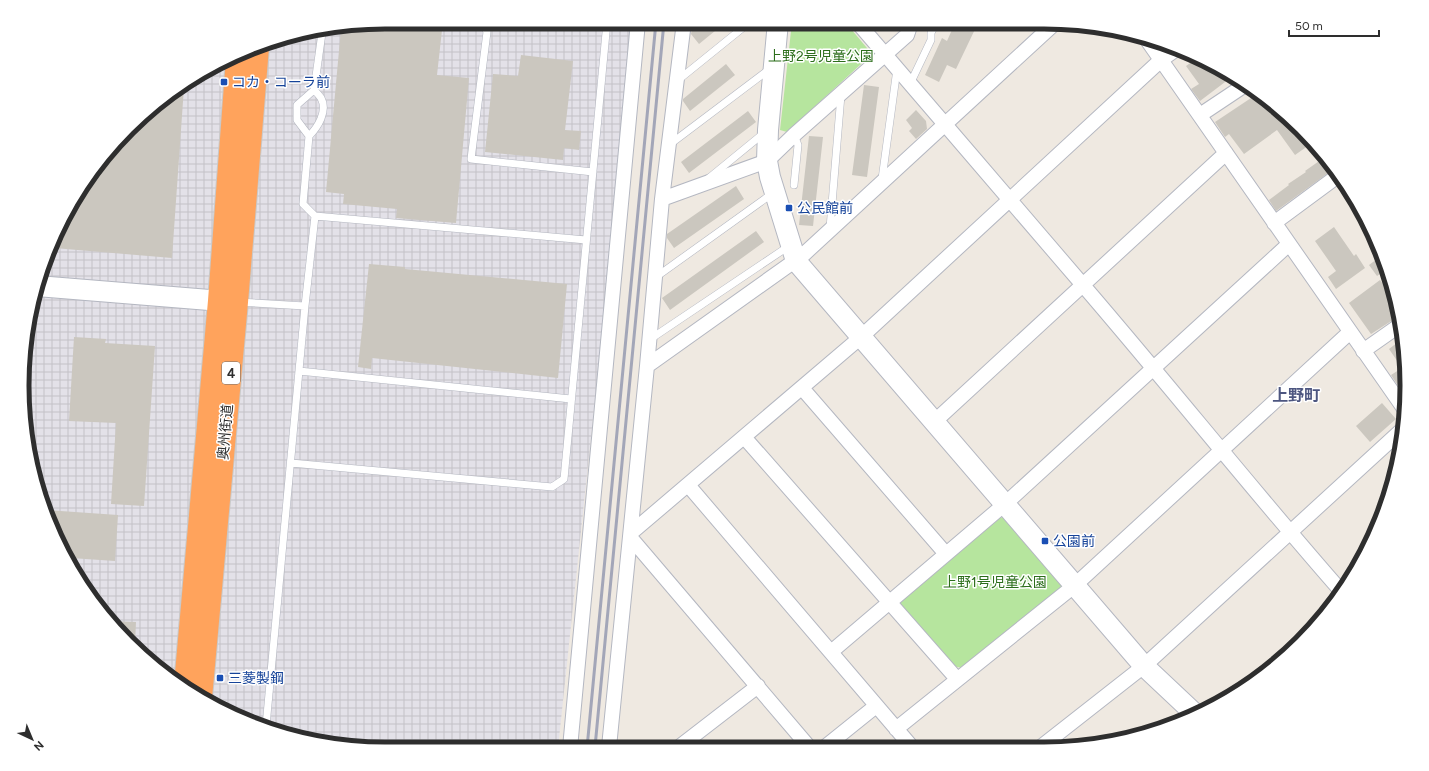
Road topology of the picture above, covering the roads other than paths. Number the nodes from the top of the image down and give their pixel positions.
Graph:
1 (485, 29) edge
2 (606, 29) edge
3 (637, 29) edge
4 (683, 29) edge
5 (741, 29) edge
6 (777, 29) edge
7 (864, 29) edge
8 (909, 29) edge
9 (933, 29) edge
10 (1047, 29) edge
11 (322, 35) edge
12 (1151, 46) edge
13 (257, 53) edge
14 (1172, 53) edge
15 (884, 54) junction
16 (1161, 60) junction
17 (237, 62) edge
18 (774, 65) junction
19 (897, 68) junction
20 (676, 82) junction
21 (910, 84) junction
22 (1239, 87) edge
23 (314, 90) junction
24 (841, 93) junction
25 (1200, 115) junction
26 (945, 124) junction
27 (768, 130) junction
28 (794, 135) junction
29 (308, 136) junction
30 (668, 146) junction
31 (1226, 153) junction
32 (767, 162) junction
33 (593, 172) junction
34 (1334, 179) edge
35 (882, 182) junction
36 (700, 185) junction
37 (794, 185) dead end
38 (774, 192) junction
39 (662, 199) junction
40 (1008, 200) junction
41 (315, 216) junction
42 (1274, 222) junction
43 (830, 231) junction
44 (586, 240) junction
45 (1289, 244) junction
46 (793, 253) junction
47 (654, 278) junction
48 (1083, 285) junction
49 (43, 286) edge
50 (228, 301) junction
51 (305, 306) junction
52 (1395, 328) edge
53 (1350, 332) junction
54 (861, 337) junction
55 (649, 340) junction
56 (1363, 351) junction
57 (647, 366) junction
58 (1153, 369) junction
59 (299, 371) junction
60 (802, 388) junction
61 (1399, 398) edge
62 (571, 399) junction
63 (934, 422) junction
64 (1397, 435) edge
65 (744, 437) junction
66 (1222, 451) junction
67 (291, 463) junction
68 (688, 485) junction
69 (1005, 504) junction
70 (1290, 532) junction
71 (630, 537) junction
72 (946, 554) junction
73 (1074, 586) junction
74 (1338, 587) edge
75 (889, 602) junction
76 (831, 652) junction
77 (1144, 666) junction
78 (957, 679) junction
79 (185, 681) edge
80 (758, 686) junction
81 (201, 691) edge
82 (876, 706) junction
83 (1191, 710) edge
84 (266, 721) edge
85 (896, 729) junction
86 (571, 742) edge
87 (610, 742) edge
88 (689, 742) edge
89 (805, 742) edge
90 (831, 742) edge
91 (907, 742) edge
92 (1047, 742) edge

1 - 33 lane
2 - 33 lane
3 - 86 street
4 - 20 street
5 - 20 lane
6 - 18 street
7 - 15 street
8 - 15 street
9 - 21 lane
10 - 26 street
11 - 23 lane
12 - 16 street
13 - 50 highway, 奥州街道 / 4
14 - 16 street
15 - 19 street
15 - 24 street
16 - 25 street
16 - 40 street
17 - 50 highway, 奥州街道 / 4
18 - 27 street
18 - 30 lane
19 - 21 street
19 - 35 lane
20 - 30 street
21 - 26 street
22 - 25 street
23 - 29 lane
23 - 29 lane
24 - 28 street
24 - 43 lane
25 - 31 street
26 - 35 street
26 - 40 street
27 - 32 street
27 - 36 lane
28 - 32 street
28 - 37 lane
29 - 41 lane
30 - 39 street
31 - 42 street
31 - 48 street
32 - 36 street
32 - 38 street
33 - 44 lane
34 - 42 street
35 - 43 street
36 - 39 street
38 - 46 street
38 - 47 lane
39 - 47 street
40 - 48 street
40 - 54 street
41 - 44 lane
41 - 51 lane
42 - 45 street
43 - 46 street
44 - 62 lane
45 - 53 street
45 - 58 street
46 - 54 street
46 - 55 lane
46 - 57 street
47 - 55 street
48 - 58 street
48 - 63 street
49 - 50 street
50 - 51 lane
50 - 79 highway, 奥州街道 / 4
50 - 81 highway, 奥州街道 / 4
51 - 59 lane
52 - 56 street
53 - 56 street
53 - 66 street
54 - 60 street
54 - 63 street
55 - 57 street
56 - 61 street
57 - 71 street
58 - 66 street
58 - 69 street
59 - 62 lane
59 - 67 lane
60 - 65 street
60 - 72 street
62 - 67 lane
63 - 69 street
64 - 70 street
65 - 68 street
65 - 75 street
66 - 70 street
66 - 73 street
67 - 84 lane
68 - 71 street
68 - 76 street
69 - 72 street
69 - 73 street
70 - 74 street
70 - 77 street
71 - 80 street
71 - 87 street
72 - 75 street
73 - 77 street
73 - 78 street
75 - 76 street
75 - 78 street
76 - 82 street
77 - 83 street
77 - 92 street
78 - 85 street
80 - 88 street
80 - 89 street
82 - 85 street
82 - 90 street
85 - 91 street

